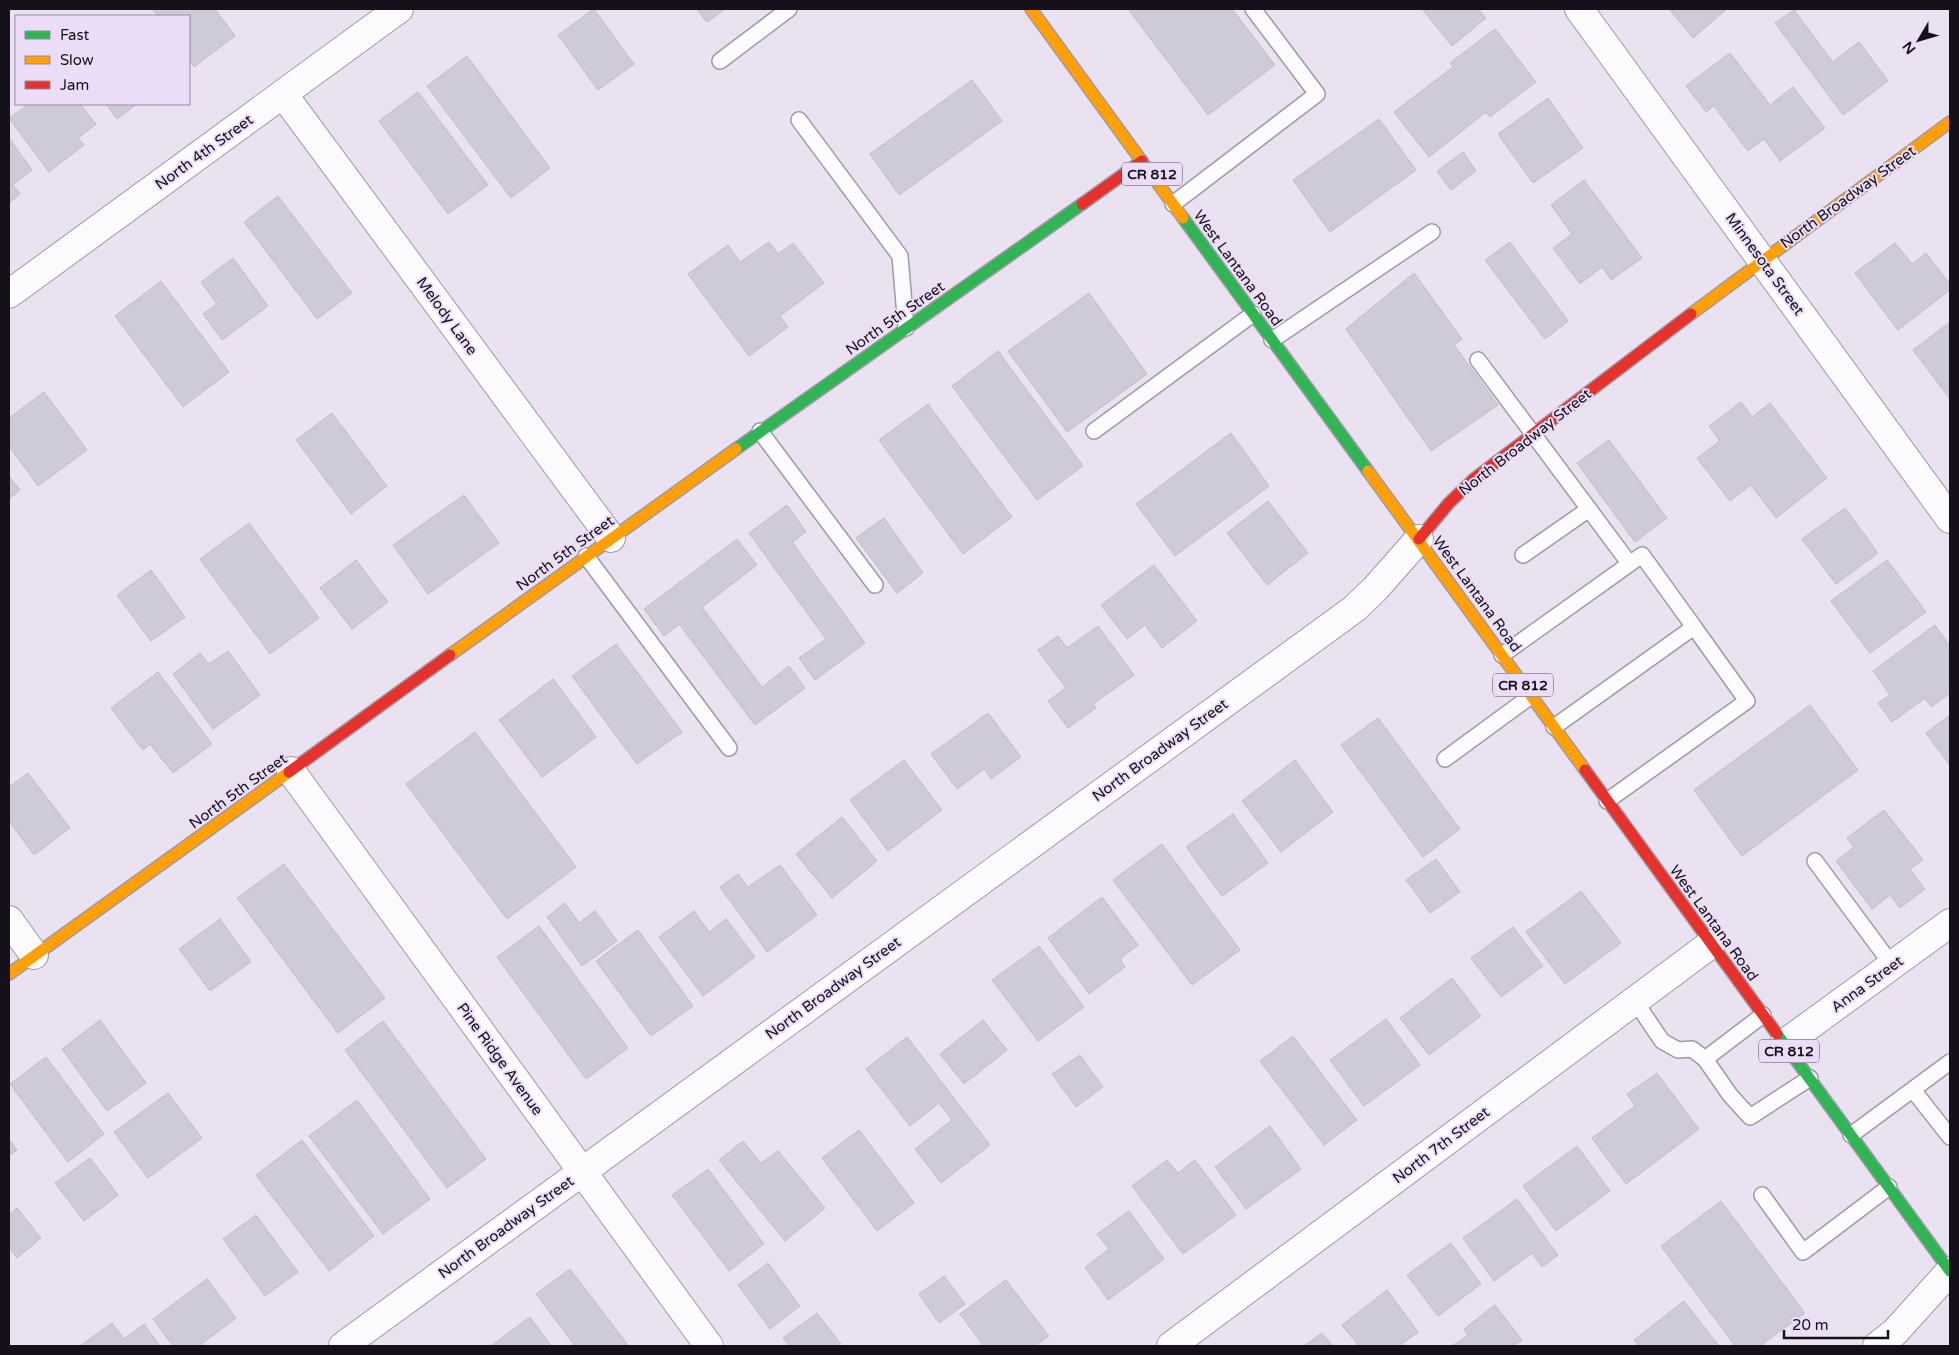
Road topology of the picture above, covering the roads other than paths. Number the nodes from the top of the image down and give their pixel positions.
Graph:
1 (789, 9) edge
2 (1032, 9) edge
3 (1252, 9) edge
4 (1579, 9) edge
5 (381, 14) edge
6 (720, 61) dead end
7 (283, 94) junction
8 (799, 120) dead end
9 (1950, 122) edge
10 (1142, 161) junction
11 (1173, 204) junction
12 (1432, 232) dead end
13 (1762, 260) junction
14 (9, 294) edge
15 (1253, 314) junction
16 (906, 328) junction
17 (1272, 340) junction
18 (1478, 360) dead end
19 (1094, 431) dead end
20 (760, 432) junction
21 (1534, 434) junction
22 (1589, 509) junction
23 (1950, 519) edge
24 (611, 538) junction
25 (1419, 539) junction
26 (1523, 555) dead end
27 (586, 556) junction
28 (1629, 563) junction
29 (875, 585) dead end
30 (1694, 627) junction
31 (1502, 655) junction
32 (1531, 696) junction
33 (1554, 727) junction
34 (729, 748) dead end
35 (1445, 759) dead end
36 (291, 771) junction
37 (1607, 801) junction
38 (1815, 861) dead end
39 (9, 920) edge
40 (1950, 923) edge
41 (1711, 944) junction
42 (34, 955) junction
43 (1892, 966) junction
44 (9, 974) edge
45 (1635, 1001) junction
46 (1763, 1015) junction
47 (1784, 1044) junction
48 (1705, 1059) junction
49 (1950, 1062) edge
50 (1810, 1078) junction
51 (1913, 1090) junction
52 (1851, 1135) junction
53 (1950, 1137) edge
54 (582, 1171) junction
55 (1889, 1187) junction
56 (1762, 1194) dead end
57 (1950, 1271) edge
58 (1185, 1342) edge
59 (342, 1346) edge
60 (709, 1346) edge
61 (1877, 1346) edge

1 - 6 lane
2 - 10 street, West Lantana Road / CR 812
3 - 11 lane
4 - 13 street, Minnesota Street
5 - 7 street, North 4th Street
7 - 14 street, North 4th Street
7 - 24 street, Melody Lane
8 - 16 lane
9 - 13 street, North Broadway Street
10 - 11 street, West Lantana Road / CR 812
10 - 16 street, North 5th Street
11 - 15 street, West Lantana Road / CR 812
12 - 17 lane
13 - 21 street, North Broadway Street
13 - 23 street, Minnesota Street
15 - 17 street, West Lantana Road / CR 812
15 - 19 lane
16 - 20 street, North 5th Street
17 - 25 street, West Lantana Road / CR 812
18 - 21 lane
20 - 24 street, North 5th Street
20 - 29 lane
21 - 22 lane
21 - 25 street, North Broadway Street
22 - 26 lane
22 - 28 lane
24 - 27 street, North 5th Street
25 - 31 street, West Lantana Road / CR 812
25 - 54 street, North Broadway Street
27 - 34 lane
27 - 36 street, North 5th Street
28 - 30 lane
28 - 31 lane
30 - 33 lane
30 - 37 lane
31 - 32 street, West Lantana Road / CR 812
32 - 33 street, West Lantana Road / CR 812
32 - 35 lane
33 - 37 street, West Lantana Road / CR 812
36 - 42 street, North 5th Street
36 - 54 street, Pine Ridge Avenue
37 - 41 street, West Lantana Road / CR 812
38 - 43 lane
39 - 42 street
40 - 43 street, Anna Street
41 - 45 street, North 7th Street
41 - 46 street, West Lantana Road / CR 812
42 - 44 street, North 5th Street
43 - 47 street, Anna Street
45 - 48 lane
45 - 58 street, North 7th Street
46 - 47 street, West Lantana Road / CR 812
46 - 48 lane
47 - 50 street, West Lantana Road / CR 812
48 - 50 lane
49 - 51 lane
50 - 52 street, West Lantana Road / CR 812
51 - 52 lane
51 - 53 lane
52 - 55 street, West Lantana Road / CR 812
54 - 59 street, North Broadway Street
54 - 60 street, Pine Ridge Avenue
55 - 56 lane
55 - 57 street, West Lantana Road / CR 812
57 - 61 street

